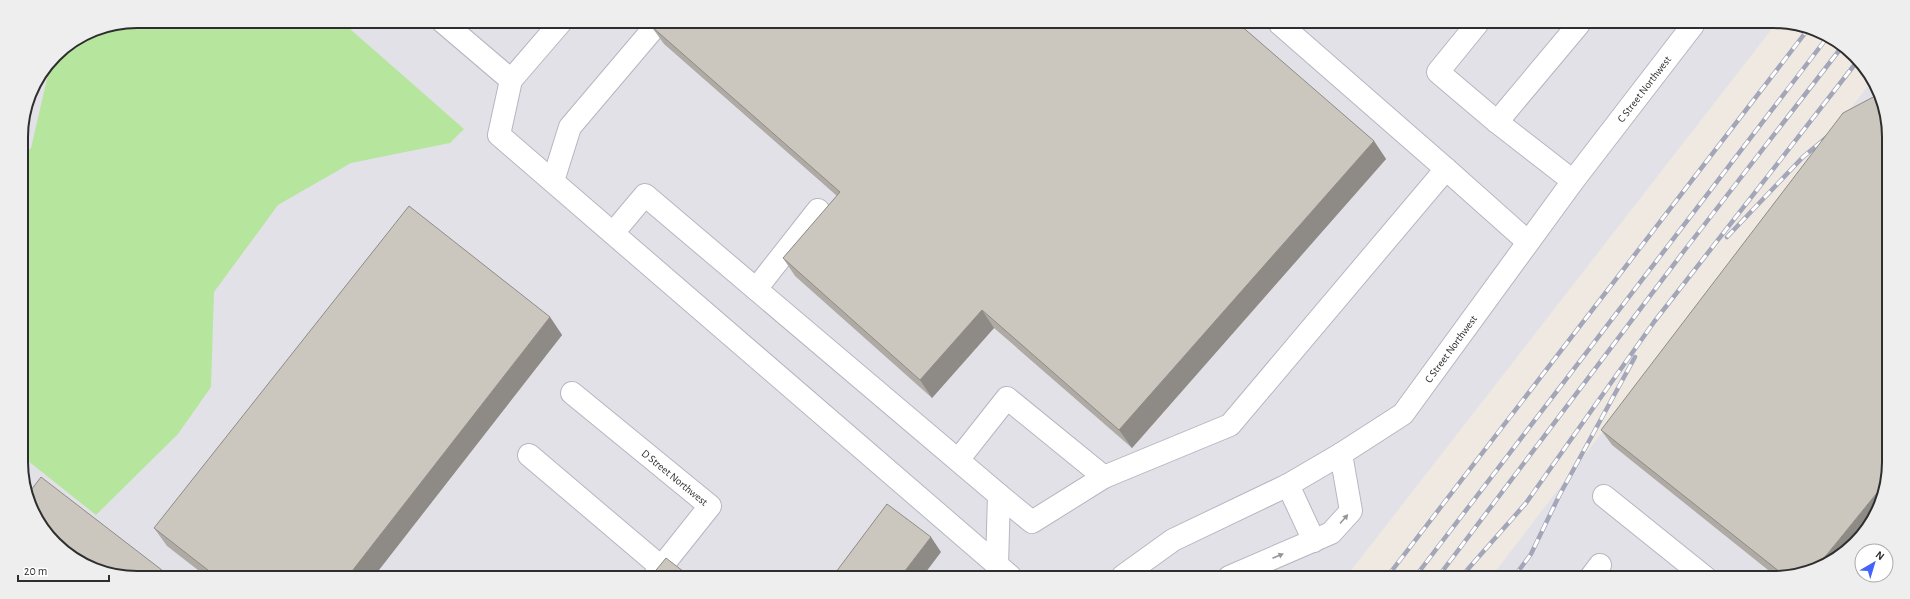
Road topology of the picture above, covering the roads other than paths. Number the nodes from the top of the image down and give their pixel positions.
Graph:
1 (450, 28) edge
2 (556, 28) edge
3 (654, 28) edge
4 (1285, 28) edge
5 (1474, 28) edge
6 (1576, 28) edge
7 (1691, 28) edge
8 (511, 80) junction
9 (1497, 122) junction
10 (1446, 168) junction
11 (553, 181) junction
12 (1573, 181) junction
13 (818, 210) dead end
14 (613, 233) junction
15 (1528, 242) junction
16 (756, 289) junction
17 (572, 393) dead end
18 (1340, 454) junction
19 (530, 455) dead end
20 (958, 460) junction
21 (1104, 477) junction
22 (1288, 485) junction
23 (1000, 495) junction
24 (1604, 496) dead end
25 (1314, 541) junction
26 (1003, 570) edge
27 (658, 571) edge
28 (1130, 571) edge
29 (1241, 571) edge
30 (1697, 571) edge

1 - 8 street
2 - 8 street
3 - 11 street
4 - 10 street
5 - 9 street
6 - 9 street
7 - 12 street, C Street Northwest
8 - 11 street
9 - 12 street
10 - 15 street
10 - 21 street
11 - 14 street
12 - 15 street, C Street Northwest
13 - 16 street
14 - 16 street
14 - 26 street
15 - 18 street, C Street Northwest
16 - 20 street
17 - 27 street, D Street Northwest
18 - 22 street, C Street Northwest
25 -> 18 street
19 - 27 street
20 - 21 street
20 - 23 street
21 - 23 street
22 - 25 street
22 - 28 street, C Street Northwest
23 - 26 street
24 - 30 street
29 -> 25 street

